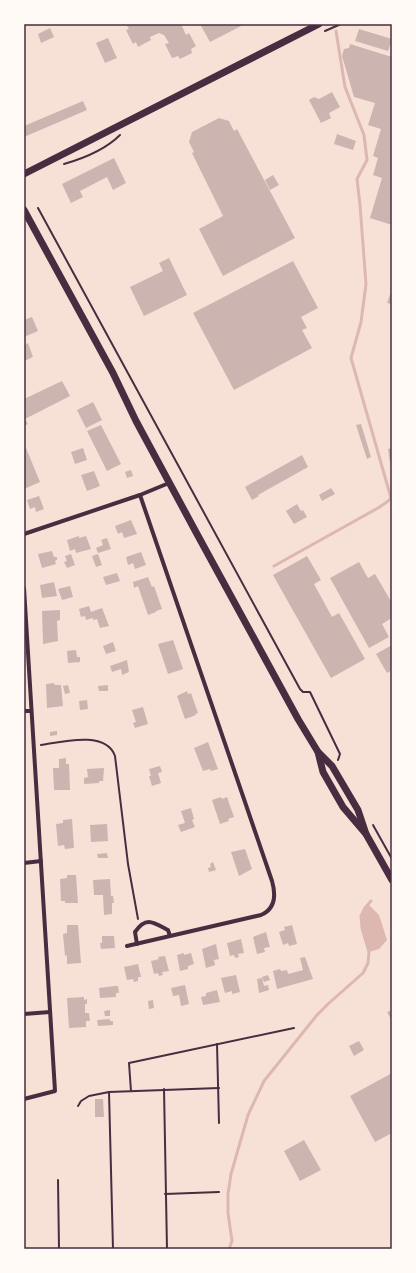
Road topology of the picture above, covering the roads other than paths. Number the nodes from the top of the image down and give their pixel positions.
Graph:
1 (319, 24) edge
2 (24, 174) edge
3 (24, 210) edge
4 (170, 482) junction
5 (140, 495) junction
6 (24, 534) edge
7 (24, 588) edge
8 (24, 711) edge
9 (31, 711) junction
10 (318, 752) junction
11 (366, 834) junction
12 (41, 861) junction
13 (24, 863) edge
14 (392, 880) edge
15 (170, 936) junction
16 (138, 944) junction
17 (127, 946) dead end
18 (50, 1012) junction
19 (24, 1014) edge
20 (24, 1099) edge

1 - 2 main road
3 - 4 main road
4 - 5 street
4 - 10 main road
5 - 6 street
5 - 15 street
7 - 9 street
8 - 9 street
9 - 12 street
10 - 11 main road
10 - 11 main road
11 - 14 main road
12 - 13 street
12 - 18 street
15 - 16 street
15 - 16 street
16 - 17 street
18 - 19 street
18 - 20 street

